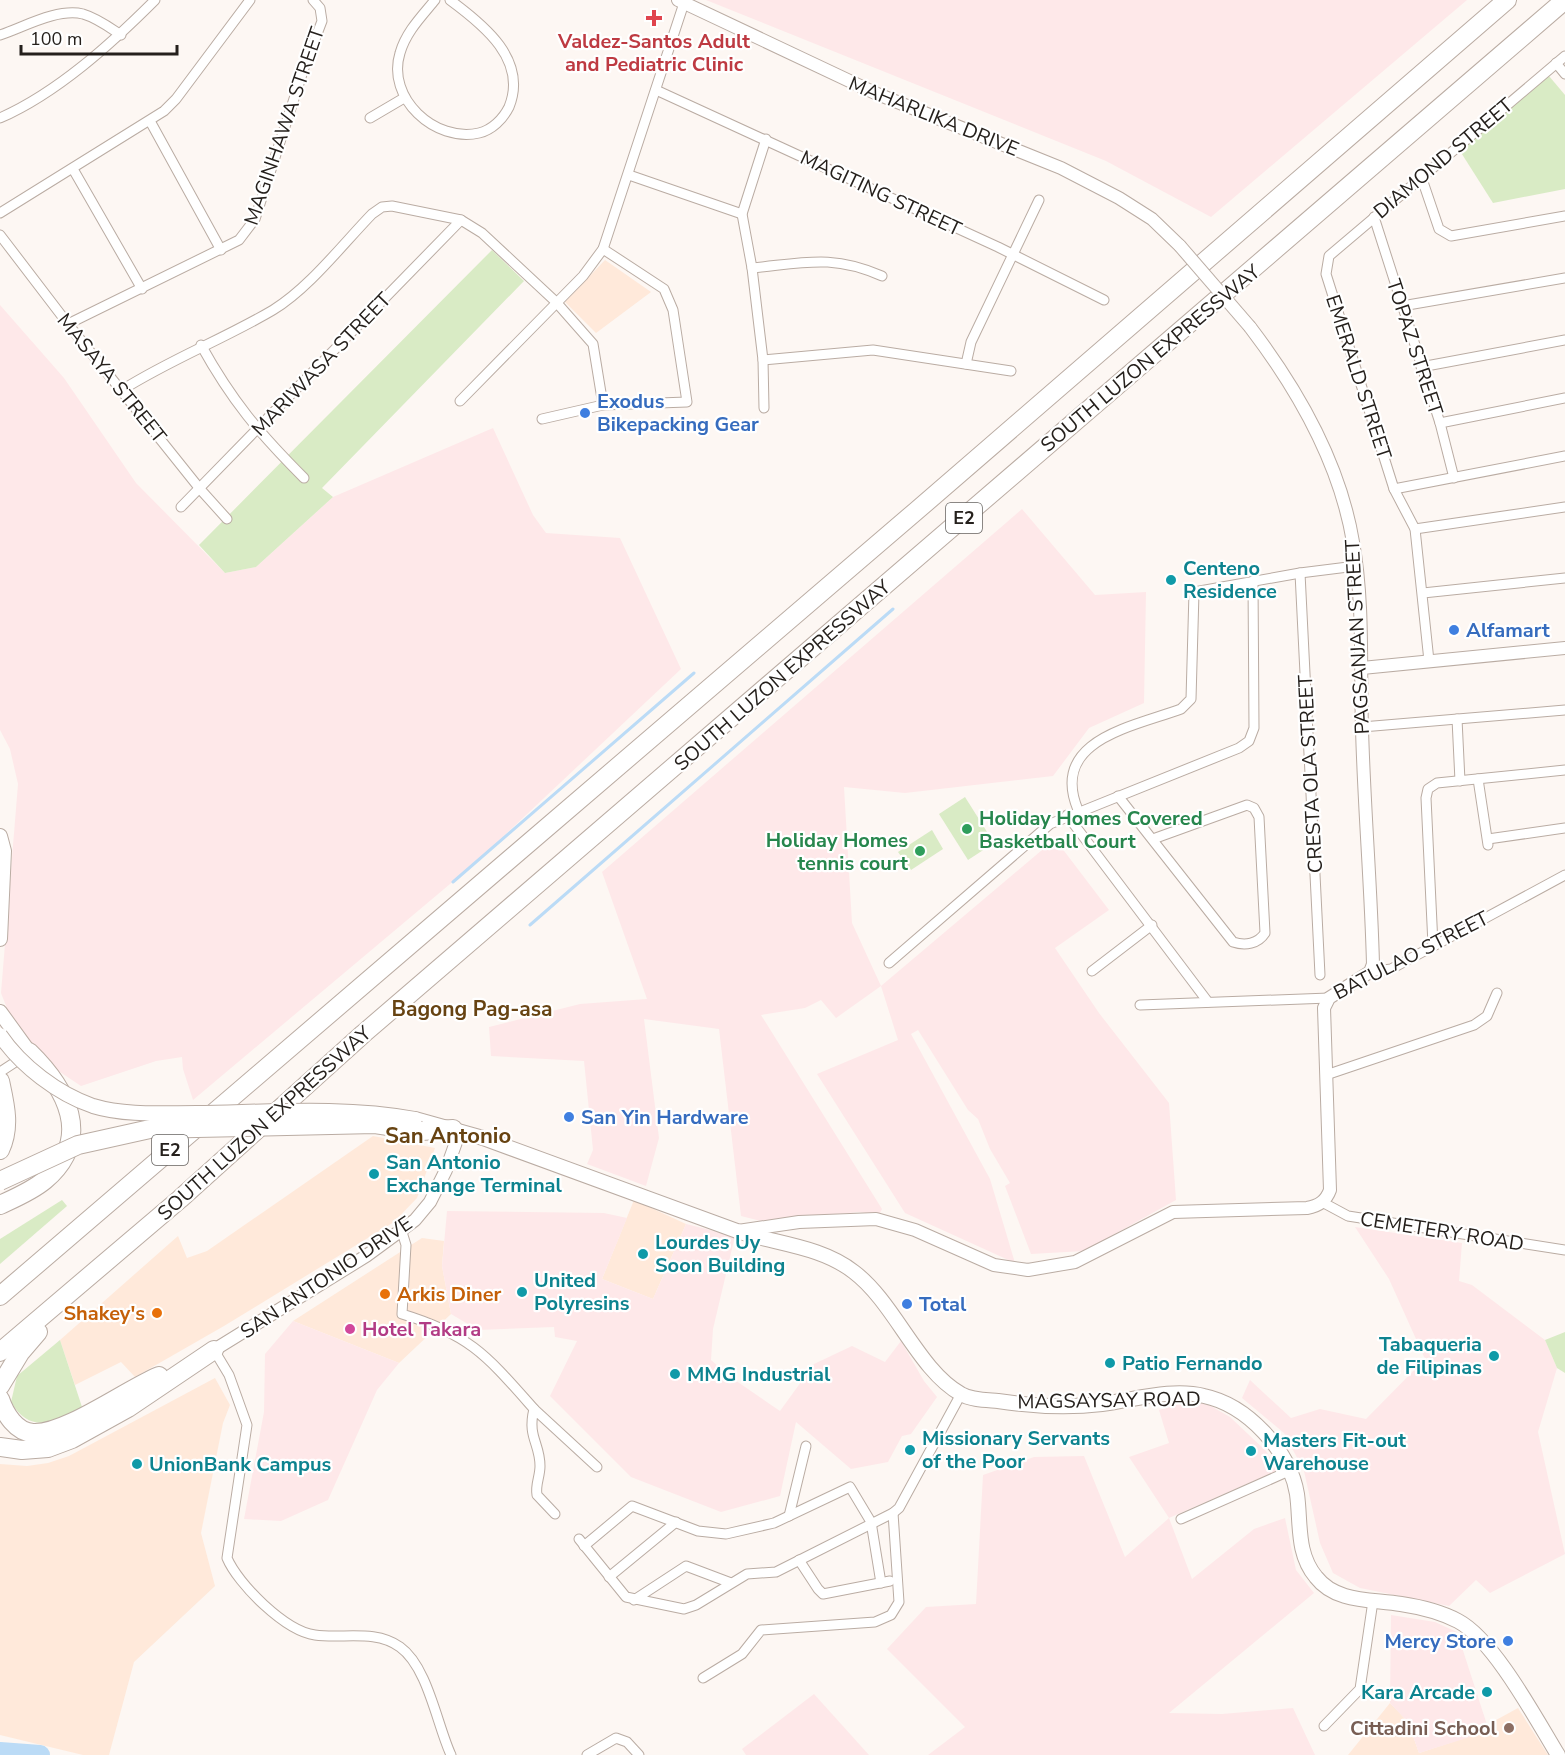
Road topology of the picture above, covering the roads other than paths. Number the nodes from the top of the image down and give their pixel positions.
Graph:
1 (155, 0) edge
2 (250, 0) edge
3 (313, 0) edge
4 (435, 0) edge
5 (450, 0) edge
6 (1507, 0) edge
7 (1565, 0) edge
8 (681, 1) edge
9 (1565, 8) edge
10 (121, 34) junction
11 (1526, 34) junction
12 (0, 35) edge
13 (1565, 56) edge
14 (1556, 63) junction
15 (1565, 74) edge
16 (656, 90) junction
17 (404, 98) junction
18 (0, 118) edge
19 (370, 118) dead end
20 (150, 122) junction
21 (766, 139) junction
22 (73, 169) junction
23 (629, 174) junction
24 (1420, 176) junction
25 (1039, 200) dead end
26 (1, 209) edge
27 (742, 214) junction
28 (1565, 216) edge
29 (1374, 217) junction
30 (461, 220) junction
31 (0, 235) edge
32 (603, 249) junction
33 (220, 250) junction
34 (1012, 255) junction
35 (1326, 265) joint
36 (752, 268) junction
37 (882, 276) dead end
38 (1565, 278) edge
39 (142, 289) junction
40 (1104, 300) dead end
41 (556, 302) junction
42 (1402, 306) junction
43 (68, 324) junction
44 (1250, 327) joint
45 (1565, 340) edge
46 (201, 345) junction
47 (762, 360) junction
48 (966, 364) junction
49 (1421, 367) junction
50 (1011, 371) dead end
51 (122, 390) junction
52 (1565, 398) edge
53 (460, 401) dead end
54 (603, 405) junction
55 (764, 408) dead end
56 (542, 419) dead end
57 (1440, 423) junction
58 (257, 430) junction
59 (1565, 456) edge
60 (303, 478) dead end
61 (1454, 478) junction
62 (200, 489) junction
63 (1394, 489) junction
64 (181, 507) dead end
65 (1565, 507) edge
66 (227, 519) dead end
67 (1415, 530) junction
68 (1356, 567) junction
69 (1300, 573) junction
70 (1565, 578) edge
71 (1253, 581) junction
72 (1423, 593) junction
73 (1565, 648) edge
74 (1429, 661) junction
75 (1362, 668) junction
76 (1565, 710) edge
77 (1457, 719) junction
78 (1362, 727) junction
79 (1565, 770) edge
80 (1478, 779) junction
81 (1460, 781) junction
82 (1118, 795) junction
83 (1078, 810) junction
84 (1067, 816) junction
85 (1565, 828) edge
86 (0, 836) edge
87 (1153, 839) junction
88 (1565, 875) edge
89 (1152, 926) junction
90 (0, 939) edge
91 (1433, 945) junction
92 (889, 963) dead end
93 (1092, 971) dead end
94 (1370, 972) junction
95 (1320, 975) dead end
96 (1497, 993) dead end
97 (1329, 998) junction
98 (1208, 1002) junction
99 (1140, 1005) dead end
100 (0, 1012) edge
101 (0, 1035) edge
102 (29, 1052) junction
103 (0, 1072) edge
104 (1326, 1076) junction
105 (0, 1081) edge
106 (418, 1125) junction
107 (457, 1130) junction
108 (0, 1150) edge
109 (0, 1181) edge
110 (1322, 1202) junction
111 (0, 1205) edge
112 (737, 1231) junction
113 (402, 1232) junction
114 (1565, 1250) edge
115 (85, 1280) junction
116 (0, 1296) edge
117 (214, 1350) junction
118 (0, 1352) edge
119 (195, 1361) junction
120 (0, 1386) edge
121 (961, 1394) junction
122 (0, 1399) edge
123 (534, 1409) junction
124 (806, 1446) dead end
125 (0, 1447) edge
126 (597, 1467) dead end
127 (1289, 1471) junction
128 (893, 1513) junction
129 (555, 1514) dead end
130 (789, 1516) junction
131 (1180, 1519) dead end
132 (676, 1522) junction
133 (871, 1522) junction
134 (800, 1560) junction
135 (609, 1577) junction
136 (731, 1583) junction
137 (634, 1600) junction
138 (1373, 1601) junction
139 (703, 1678) dead end
140 (1324, 1726) dead end
141 (451, 1755) edge
142 (586, 1755) edge
143 (639, 1755) edge
144 (1558, 1755) edge

1 - 10 street
2 - 20 street
3 - 33 street, MAGINHAWA STREET
4 - 17 street
5 - 17 street
6 - 116 highway, SOUTH LUZON EXPRESSWAY / E2
7 - 11 highway, SOUTH LUZON EXPRESSWAY / E2
8 - 16 street
8 - 44 street, MAHARLIKA DRIVE, bridge
9 - 11 highway
10 - 12 street
10 - 18 street
11 - 115 highway, SOUTH LUZON EXPRESSWAY / E2
13 - 14 street, DIAMOND STREET
14 - 15 street
14 - 24 street, DIAMOND STREET
16 - 21 street, MAGITING STREET
16 - 23 street
17 - 19 street
20 - 22 street
20 - 33 street
21 - 27 street
21 - 34 street, MAGITING STREET
22 - 26 street
22 - 39 street
23 - 27 street
23 - 32 street
24 - 28 street
24 - 29 street, DIAMOND STREET
25 - 34 street
27 - 36 street
29 - 35 street, DIAMOND STREET
29 - 42 street, TOPAZ STREET
30 - 41 street
30 - 46 street
30 - 58 street, MARIWASA STREET
31 - 43 street, MASAYA STREET
32 - 41 street
32 - 54 street
33 - 39 street, MAGINHAWA STREET
34 - 40 street, MAGITING STREET
34 - 48 street
35 - 63 street, EMERALD STREET
36 - 37 street
36 - 47 street
38 - 42 street
39 - 43 street, MAGINHAWA STREET
41 - 53 street
41 - 54 street
42 - 49 street, TOPAZ STREET
43 - 51 street, MASAYA STREET
44 - 68 street, PAGSANJAN STREET
45 - 49 street
46 - 51 street
46 - 58 street
47 - 48 street
47 - 55 street
48 - 50 street
49 - 57 street, TOPAZ STREET
51 - 62 street, MASAYA STREET
52 - 57 street
54 - 56 street
57 - 61 street, TOPAZ STREET
58 - 60 street
58 - 62 street, MARIWASA STREET
59 - 61 street
61 - 63 street
62 - 64 street, MARIWASA STREET
62 - 66 street, MASAYA STREET
63 - 67 street, EMERALD STREET
65 - 67 street
67 - 72 street, EMERALD STREET
68 - 69 street
68 - 75 street, PAGSANJAN STREET
69 - 71 street
69 - 95 street, CRESTA OLA STREET
70 - 72 street
71 - 82 street
71 - 83 street
72 - 74 street, EMERALD STREET
73 - 74 street
74 - 75 street
75 - 78 street, PAGSANJAN STREET
76 - 77 street
77 - 78 street
77 - 81 street
78 - 94 street, PAGSANJAN STREET
79 - 80 street
80 - 81 street
80 - 85 street
81 - 91 street
82 - 83 street
82 - 87 street
83 - 84 street
84 - 89 street
84 - 92 street
86 - 90 main road
87 - 87 street
88 - 91 street, BATULAO STREET
89 - 93 street
89 - 98 street
91 - 94 street, BATULAO STREET
94 - 97 street, BATULAO STREET
96 - 104 street
97 - 98 street, BATULAO STREET
97 - 104 street
98 - 99 street, BATULAO STREET
100 - 102 main road
101 - 106 main road, bridge
102 - 103 street
102 - 111 highway
104 - 110 street
105 - 108 highway
106 - 107 highway
106 - 109 highway, bridge
107 - 112 main road
107 - 113 street, SAN ANTONIO DRIVE
110 - 112 street
110 - 114 street, CEMETERY ROAD
112 - 121 main road
113 - 117 street, SAN ANTONIO DRIVE
113 - 123 street
115 - 118 highway, SOUTH LUZON EXPRESSWAY / E2
115 - 120 highway
117 - 119 highway
117 - 141 street
119 - 122 highway
119 - 125 highway
121 - 127 main road, MAGSAYSAY ROAD
121 - 128 street
123 - 126 street
123 - 129 street
124 - 130 street
127 - 131 street
127 - 138 main road, MAGSAYSAY ROAD
128 - 133 street
128 - 139 street
130 - 132 street
130 - 133 street
132 - 135 street
132 - 135 street
133 - 134 street
133 - 134 street
134 - 136 street
135 - 137 street
136 - 137 street
136 - 137 street
138 - 140 street
138 - 144 main road, MAGSAYSAY ROAD
142 - 143 street

